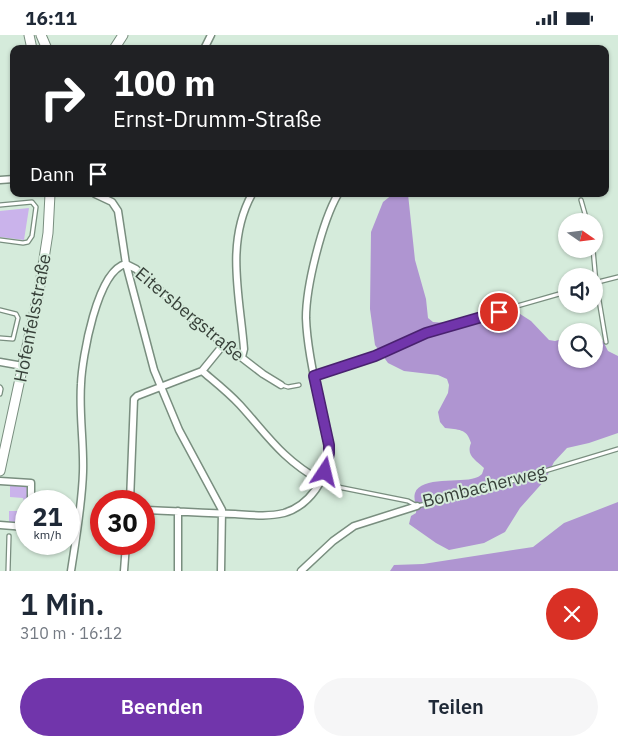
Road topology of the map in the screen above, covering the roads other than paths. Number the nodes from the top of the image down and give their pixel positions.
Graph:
1 (50, 197) edge
2 (103, 197) edge
3 (251, 197) edge
4 (337, 197) edge
5 (581, 200) dead end
6 (0, 205) edge
7 (585, 213) edge
8 (0, 240) edge
9 (126, 264) junction
10 (618, 277) edge
11 (603, 280) edge
12 (558, 293) edge
13 (0, 310) edge
14 (601, 313) edge
15 (0, 338) edge
16 (606, 342) dead end
17 (224, 344) junction
18 (242, 357) junction
19 (0, 362) edge
20 (23, 366) junction
21 (202, 371) junction
22 (314, 376) junction
23 (281, 385) joint
24 (299, 385) dead end
25 (0, 387) edge
26 (161, 387) junction
27 (0, 394) edge
28 (618, 449) edge
29 (0, 471) edge
30 (0, 481) edge
31 (321, 481) junction
32 (31, 490) edge
33 (130, 490) edge
34 (417, 506) junction
35 (155, 510) edge
36 (178, 511) junction
37 (223, 514) junction
38 (0, 525) edge
39 (15, 526) edge
40 (9, 536) dead end
41 (125, 555) edge
42 (8, 571) edge
43 (71, 571) edge
44 (124, 571) edge
45 (178, 571) edge
46 (221, 571) edge
47 (301, 571) edge

1 - 20 main road, Hofenfelsstraße
2 - 9 street, Eitersbergstraße
3 - 18 street
4 - 22 street
5 - 7 lane
6 - 8 lane
9 - 17 street, Eitersbergstraße
9 - 26 street
9 - 43 street
10 - 11 lane
12 - 22 lane
13 - 15 lane
14 - 16 lane
17 - 18 street, Eitersbergstraße
17 - 21 street
18 - 23 street, Eitersbergstraße
19 - 20 street
20 - 29 main road, Hofenfelsstraße
21 - 26 street
21 - 31 street
22 - 31 street
23 - 24 lane, Eitersbergstraße
25 - 27 lane
26 - 33 street
26 - 37 street
28 - 34 lane, Bombacherweg
30 - 32 street
31 - 34 lane, Bombacherweg
31 - 37 street
34 - 47 street
35 - 36 street
36 - 37 street
36 - 45 street
37 - 46 street
38 - 39 street
40 - 42 lane
41 - 44 street

